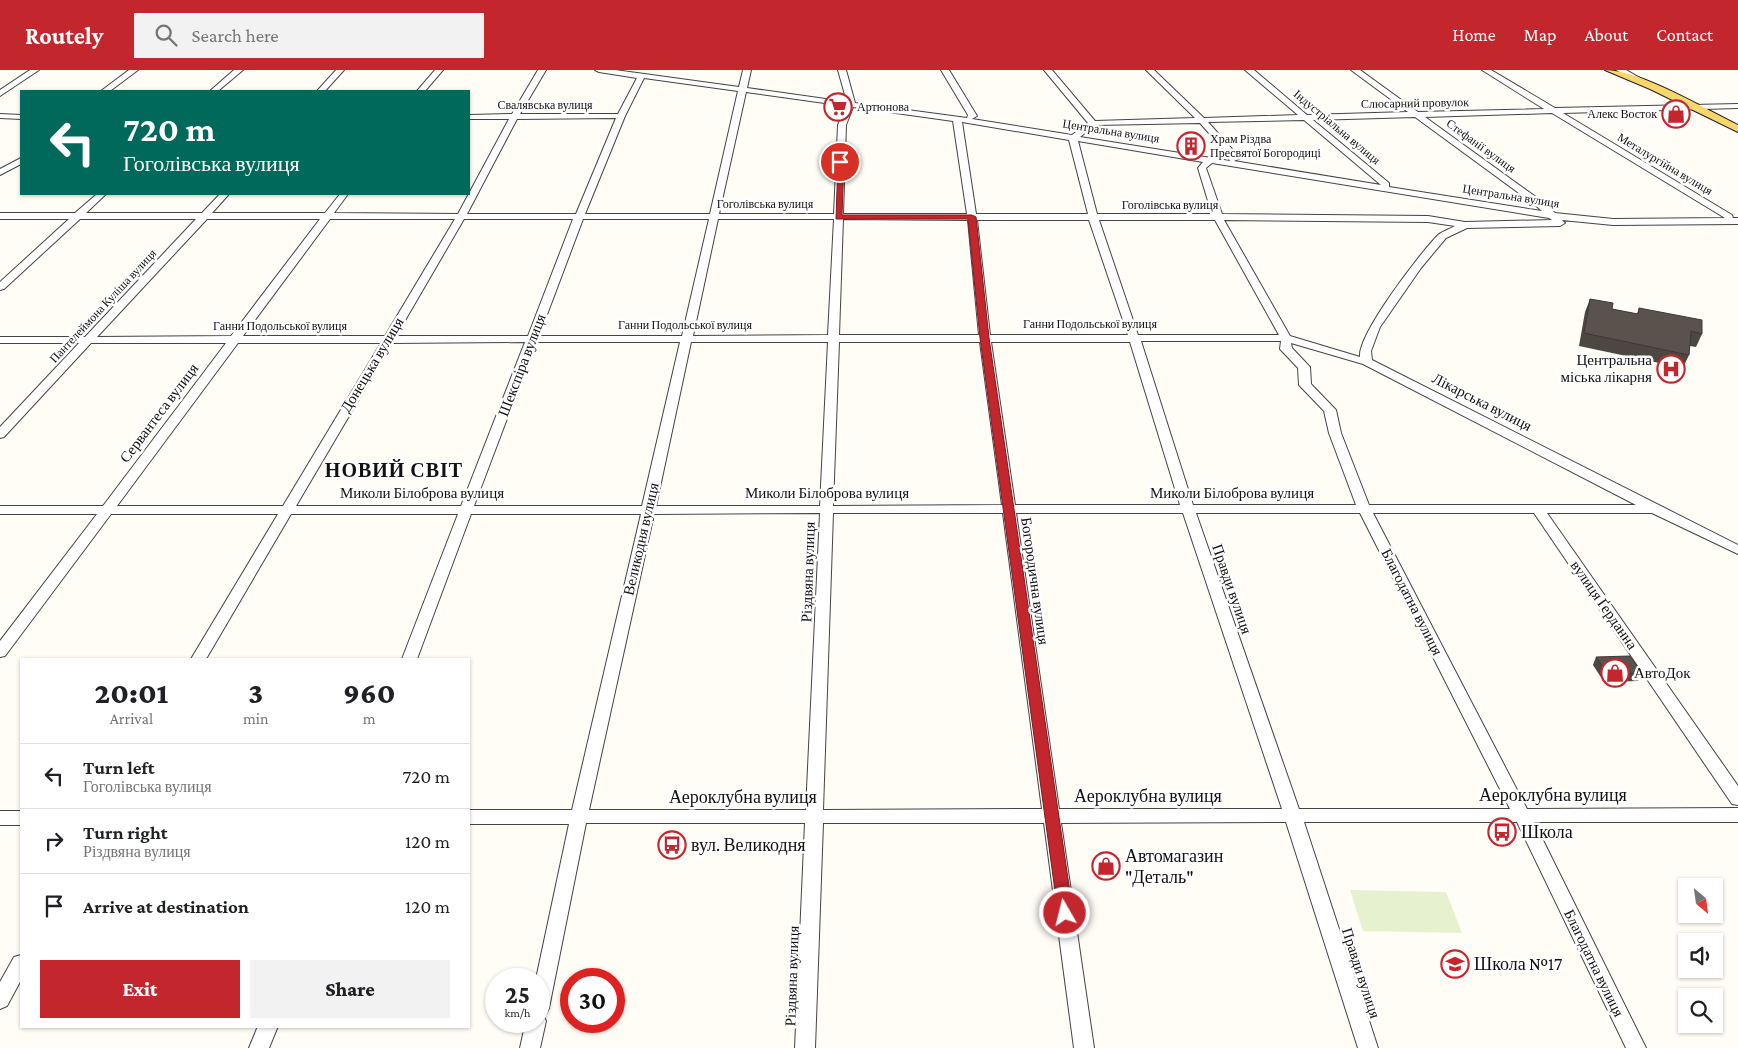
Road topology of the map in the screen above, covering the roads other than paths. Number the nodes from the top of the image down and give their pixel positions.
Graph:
1 (35, 70) edge
2 (134, 70) edge
3 (239, 70) edge
4 (340, 70) edge
5 (439, 70) edge
6 (542, 70) edge
7 (599, 70) edge
8 (842, 70) edge
9 (945, 70) edge
10 (1048, 70) edge
11 (1150, 70) edge
12 (1249, 70) edge
13 (1355, 70) edge
14 (1486, 70) edge
15 (1610, 70) edge
16 (1620, 70) edge
17 (745, 71) edge
18 (642, 76) junction
19 (1653, 87) junction
20 (743, 89) junction
21 (107, 90) edge
22 (215, 90) edge
23 (322, 90) edge
24 (422, 90) edge
25 (0, 94) edge
26 (850, 101) junction
27 (1692, 106) junction
28 (1738, 106) edge
29 (1550, 110) junction
30 (1418, 114) junction
31 (0, 116) edge
32 (514, 116) junction
33 (621, 116) junction
34 (20, 117) edge
35 (470, 117) edge
36 (1306, 117) junction
37 (964, 118) junction
38 (1201, 119) junction
39 (1093, 123) junction
40 (1738, 129) edge
41 (1076, 136) junction
42 (1210, 160) junction
43 (1233, 160) junction
44 (20, 162) edge
45 (0, 172) edge
46 (1386, 185) junction
47 (101, 195) edge
48 (224, 195) edge
49 (343, 195) edge
50 (1542, 208) junction
51 (0, 216) edge
52 (77, 216) junction
53 (203, 216) junction
54 (327, 216) junction
55 (461, 217) junction
56 (579, 217) junction
57 (713, 217) junction
58 (838, 217) junction
59 (972, 217) junction
60 (1093, 217) junction
61 (1218, 217) junction
62 (1735, 218) edge
63 (1556, 219) junction
64 (1465, 225) junction
65 (0, 287) edge
66 (985, 338) junction
67 (1134, 338) junction
68 (1286, 338) junction
69 (532, 339) junction
70 (685, 339) junction
71 (834, 339) junction
72 (0, 340) edge
73 (89, 340) junction
74 (234, 340) junction
75 (388, 340) junction
76 (1367, 362) junction
77 (0, 434) edge
78 (467, 509) junction
79 (647, 509) junction
80 (827, 509) junction
81 (1009, 509) junction
82 (1188, 509) junction
83 (1364, 509) junction
84 (1538, 509) junction
85 (1654, 509) junction
86 (0, 510) edge
87 (107, 510) junction
88 (286, 510) junction
89 (1738, 550) edge
90 (0, 652) edge
91 (199, 658) edge
92 (409, 658) edge
93 (1738, 799) edge
94 (1522, 815) junction
95 (1738, 815) edge
96 (814, 816) junction
97 (1051, 816) junction
98 (1294, 816) junction
99 (470, 817) edge
100 (579, 817) junction
101 (0, 818) edge
102 (20, 818) edge
103 (20, 965) edge
104 (547, 968) edge
105 (0, 1000) edge
106 (267, 1028) edge
107 (533, 1033) edge
108 (259, 1048) edge
109 (530, 1048) edge
110 (805, 1048) edge
111 (1084, 1048) edge
112 (1368, 1048) edge
113 (1636, 1048) edge

1 - 25 street
2 - 21 street
3 - 22 street
4 - 23 street
5 - 24 street
6 - 32 street, Донецька вулиця
7 - 18 street, Центральна вулиця
8 - 26 street
9 - 37 street, Богородична вулиця
10 - 39 street
11 - 38 street
12 - 36 street, Індустріальна вулиця
13 - 30 street, Стефанії вулиця
14 - 29 street, Металургійна вулиця
15 - 19 main road
16 - 19 street
17 - 20 street, Великодня вулиця
18 - 20 street, Центральна вулиця
18 - 33 street, Шекспіра вулиця
19 - 27 main road
20 - 26 street, Центральна вулиця
20 - 57 street, Великодня вулиця
26 - 37 street, Центральна вулиця
26 - 37 street, Центральна вулиця
26 - 58 street, Різдвяна вулиця
27 - 28 street, Слюсарний провулок
27 - 29 street, Слюсарний провулок
27 - 40 main road
29 - 30 street, Слюсарний провулок
29 - 62 street, Металургійна вулиця
30 - 36 street, Слюсарний провулок
30 - 50 street, Стефанії вулиця
31 - 34 street
32 - 33 street, Свалявська вулиця
32 - 35 street, Свалявська вулиця
32 - 55 street, Донецька вулиця
33 - 56 street, Шекспіра вулиця
36 - 38 street, Слюсарний провулок
36 - 46 street, Індустріальна вулиця
37 - 41 street, Центральна вулиця
37 - 41 street, Центральна вулиця
37 - 59 street, Богородична вулиця
38 - 39 street, Слюсарний провулок
38 - 43 street
39 - 41 street
41 - 42 street, Центральна вулиця
41 - 43 street, Центральна вулиця
41 - 60 street, Правди вулиця
42 - 61 street, Благодатна вулиця
42 - 63 street, Центральна вулиця
43 - 46 street, Центральна вулиця
44 - 45 street
46 - 50 street, Центральна вулиця
47 - 52 street
48 - 53 street, Пантелеймона Куліша вулиця
49 - 54 street, Сервантеса вулиця
50 - 62 street, Центральна вулиця
50 - 63 street, Стефанії вулиця
51 - 52 street, Гоголівська вулиця
52 - 53 street, Гоголівська вулиця
52 - 65 street
53 - 54 street, Гоголівська вулиця
53 - 73 street, Пантелеймона Куліша вулиця
54 - 55 street, Гоголівська вулиця
54 - 74 street, Сервантеса вулиця
55 - 56 street, Гоголівська вулиця
55 - 75 street, Донецька вулиця
56 - 57 street, Гоголівська вулиця
56 - 69 street, Шекспіра вулиця
57 - 58 street, Гоголівська вулиця
57 - 70 street, Великодня вулиця
58 - 59 street, Гоголівська вулиця
58 - 71 street, Різдвяна вулиця
59 - 60 street, Гоголівська вулиця
59 - 66 street, Богородична вулиця
60 - 61 street, Гоголівська вулиця
60 - 67 street, Правди вулиця
61 - 64 street, Гоголівська вулиця
61 - 68 street, Благодатна вулиця
62 - 63 street, Гоголівська вулиця
63 - 64 street, Гоголівська вулиця
64 - 76 street
66 - 67 street, Ганни Подольської вулиця
66 - 71 street, Ганни Подольської вулиця
66 - 81 street, Богородична вулиця
67 - 68 street, Ганни Подольської вулиця
67 - 82 street, Правди вулиця
68 - 76 street, Ганни Подольської вулиця
68 - 83 street, Благодатна вулиця
69 - 70 street, Ганни Подольської вулиця
69 - 75 street, Ганни Подольської вулиця
69 - 78 street, Шекспіра вулиця
70 - 71 street, Ганни Подольської вулиця
70 - 79 street, Великодня вулиця
71 - 80 street, Різдвяна вулиця
72 - 73 street, Ганни Подольської вулиця
73 - 74 street, Ганни Подольської вулиця
73 - 77 street, Пантелеймона Куліша вулиця
74 - 75 street, Ганни Подольської вулиця
74 - 87 street, Сервантеса вулиця
75 - 88 street, Донецька вулиця
76 - 85 street, Лікарська вулиця
78 - 79 street, Миколи Білоброва вулиця
78 - 88 street, Миколи Білоброва вулиця
78 - 92 street, Шекспіра вулиця
79 - 80 street, Миколи Білоброва вулиця
79 - 100 street, Великодня вулиця
80 - 81 street, Миколи Білоброва вулиця
80 - 96 street, Різдвяна вулиця
81 - 82 street, Миколи Білоброва вулиця
81 - 97 street, Богородична вулиця
82 - 83 street, Миколи Білоброва вулиця
82 - 98 street, Правди вулиця
83 - 84 street, Миколи Білоброва вулиця
83 - 94 street, Благодатна вулиця
84 - 85 street, Миколи Білоброва вулиця
84 - 93 street, вулиця Ґерданна
85 - 89 street, Лікарська вулиця
86 - 87 street, Миколи Білоброва вулиця
87 - 88 street, Миколи Білоброва вулиця
87 - 90 street, Сервантеса вулиця
88 - 91 street, Донецька вулиця
94 - 95 street, Аероклубна вулиця
94 - 98 street, Аероклубна вулиця
94 - 113 street, Благодатна вулиця
96 - 97 street, Аероклубна вулиця
96 - 100 street, Аероклубна вулиця
96 - 110 street, Різдвяна вулиця
97 - 98 street, Аероклубна вулиця
97 - 111 street, Богородична вулиця
98 - 112 street, Правди вулиця
99 - 100 street, Аероклубна вулиця
100 - 104 street, Великодня вулиця
101 - 102 street
103 - 105 street
106 - 108 street
107 - 109 street

